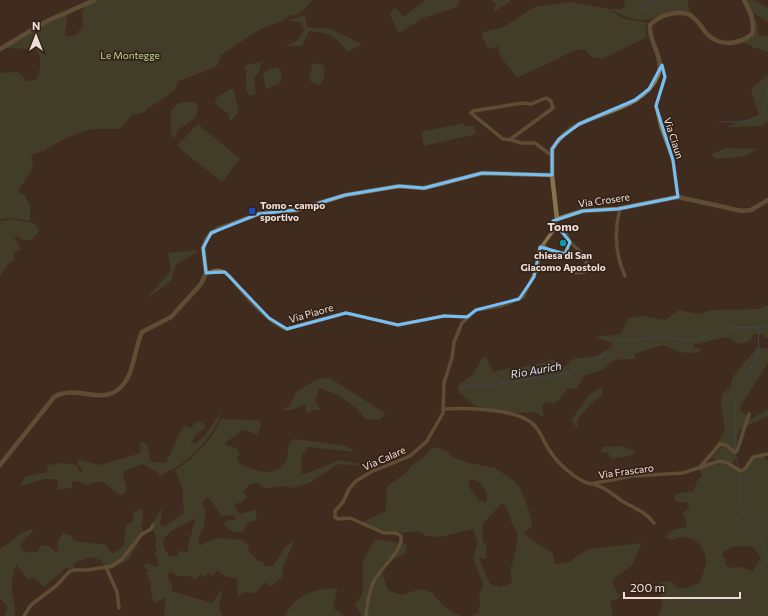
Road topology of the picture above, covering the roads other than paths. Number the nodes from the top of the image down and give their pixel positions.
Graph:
1 (95, 0) edge
2 (744, 0) edge
3 (0, 49) edge
4 (659, 65) junction
5 (512, 140) junction
6 (551, 154) junction
7 (552, 175) junction
8 (678, 197) junction
9 (768, 200) edge
10 (620, 209) junction
11 (557, 219) junction
12 (558, 228) junction
13 (570, 242) junction
14 (542, 246) junction
15 (206, 273) junction
16 (576, 273) dead end
17 (625, 276) dead end
18 (467, 317) junction
19 (445, 409) junction
20 (749, 414) dead end
21 (768, 454) edge
22 (0, 465) edge
23 (700, 467) junction
24 (590, 484) junction
25 (654, 523) dead end
26 (153, 525) dead end
27 (106, 567) junction
28 (119, 608) dead end
29 (24, 616) edge
30 (366, 616) edge

1 - 3 street
2 - 4 street
4 - 6 street
4 - 8 street, Via Ciaun
5 - 5 street
5 - 6 street
6 - 7 street
7 - 11 street
7 - 15 street
8 - 9 street
8 - 10 street, Via Crosere
10 - 11 street, Via Crosere
10 - 17 street
11 - 12 street
12 - 13 street
12 - 14 street
13 - 14 street
13 - 16 street
14 - 18 street
15 - 18 street, Via Piaore
15 - 22 street
18 - 19 street
19 - 24 street, Via Frascaro
19 - 30 street, Via Calare
20 - 23 street
21 - 23 street, Via Frascaro
23 - 24 street, Via Frascaro
24 - 25 street
26 - 27 street
27 - 28 street
27 - 29 street

